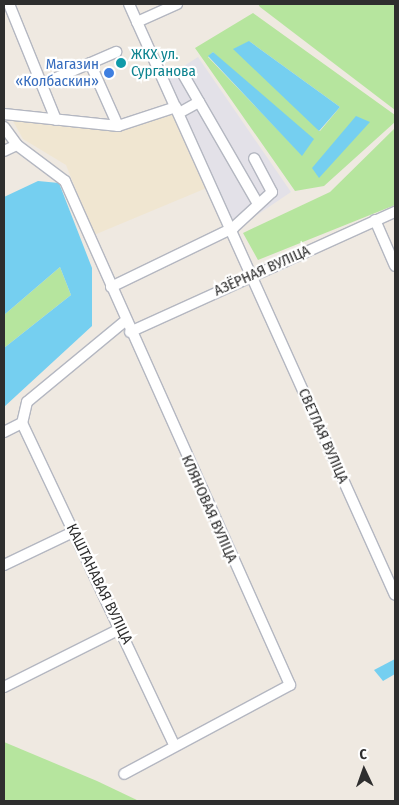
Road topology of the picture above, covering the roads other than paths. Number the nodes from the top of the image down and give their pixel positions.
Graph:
1 (9, 4) edge
2 (129, 4) edge
3 (177, 4) edge
4 (137, 22) junction
5 (116, 52) dead end
6 (90, 64) junction
7 (183, 74) dead end
8 (42, 84) junction
9 (199, 102) junction
10 (177, 110) junction
11 (4, 114) edge
12 (56, 120) junction
13 (118, 126) junction
14 (4, 127) edge
15 (17, 145) junction
16 (4, 151) edge
17 (254, 158) dead end
18 (257, 202) junction
19 (395, 212) edge
20 (375, 220) junction
21 (233, 228) junction
22 (395, 266) edge
23 (254, 275) junction
24 (111, 287) junction
25 (125, 320) junction
26 (130, 332) junction
27 (22, 423) junction
28 (4, 432) edge
29 (73, 532) junction
30 (4, 565) edge
31 (395, 595) edge
32 (120, 628) junction
33 (4, 687) edge
34 (174, 745) junction
35 (124, 774) dead end

1 - 8 street
2 - 4 street, СВЕТЛАЯ ВУЛІЦА
3 - 4 street
4 - 10 street, СВЕТЛАЯ ВУЛІЦА
5 - 6 street
6 - 8 street
6 - 13 street
7 - 9 street
8 - 12 street
9 - 10 street
9 - 18 street
10 - 13 street
10 - 21 street, СВЕТЛАЯ ВУЛІЦА
11 - 12 street
12 - 13 street
14 - 15 street, КЛЯНОВАЯ ВУЛІЦА
15 - 16 street
15 - 24 street, КЛЯНОВАЯ ВУЛІЦА
17 - 18 street
18 - 21 street
19 - 20 street, АЗЁРНАЯ ВУЛІЦА
20 - 22 street
20 - 23 street, АЗЁРНАЯ ВУЛІЦА
21 - 23 street, СВЕТЛАЯ ВУЛІЦА
21 - 24 street
23 - 26 street, АЗЁРНАЯ ВУЛІЦА
23 - 31 street, СВЕТЛАЯ ВУЛІЦА
24 - 25 street, КЛЯНОВАЯ ВУЛІЦА
25 - 26 street, КЛЯНОВАЯ ВУЛІЦА
25 - 27 street
26 - 34 street, КЛЯНОВАЯ ВУЛІЦА
27 - 28 street
27 - 29 street, КАШТАНАВАЯ ВУЛІЦА
29 - 30 street
29 - 32 street, КАШТАНАВАЯ ВУЛІЦА
32 - 33 street
32 - 34 street, КАШТАНАВАЯ ВУЛІЦА
34 - 35 street

